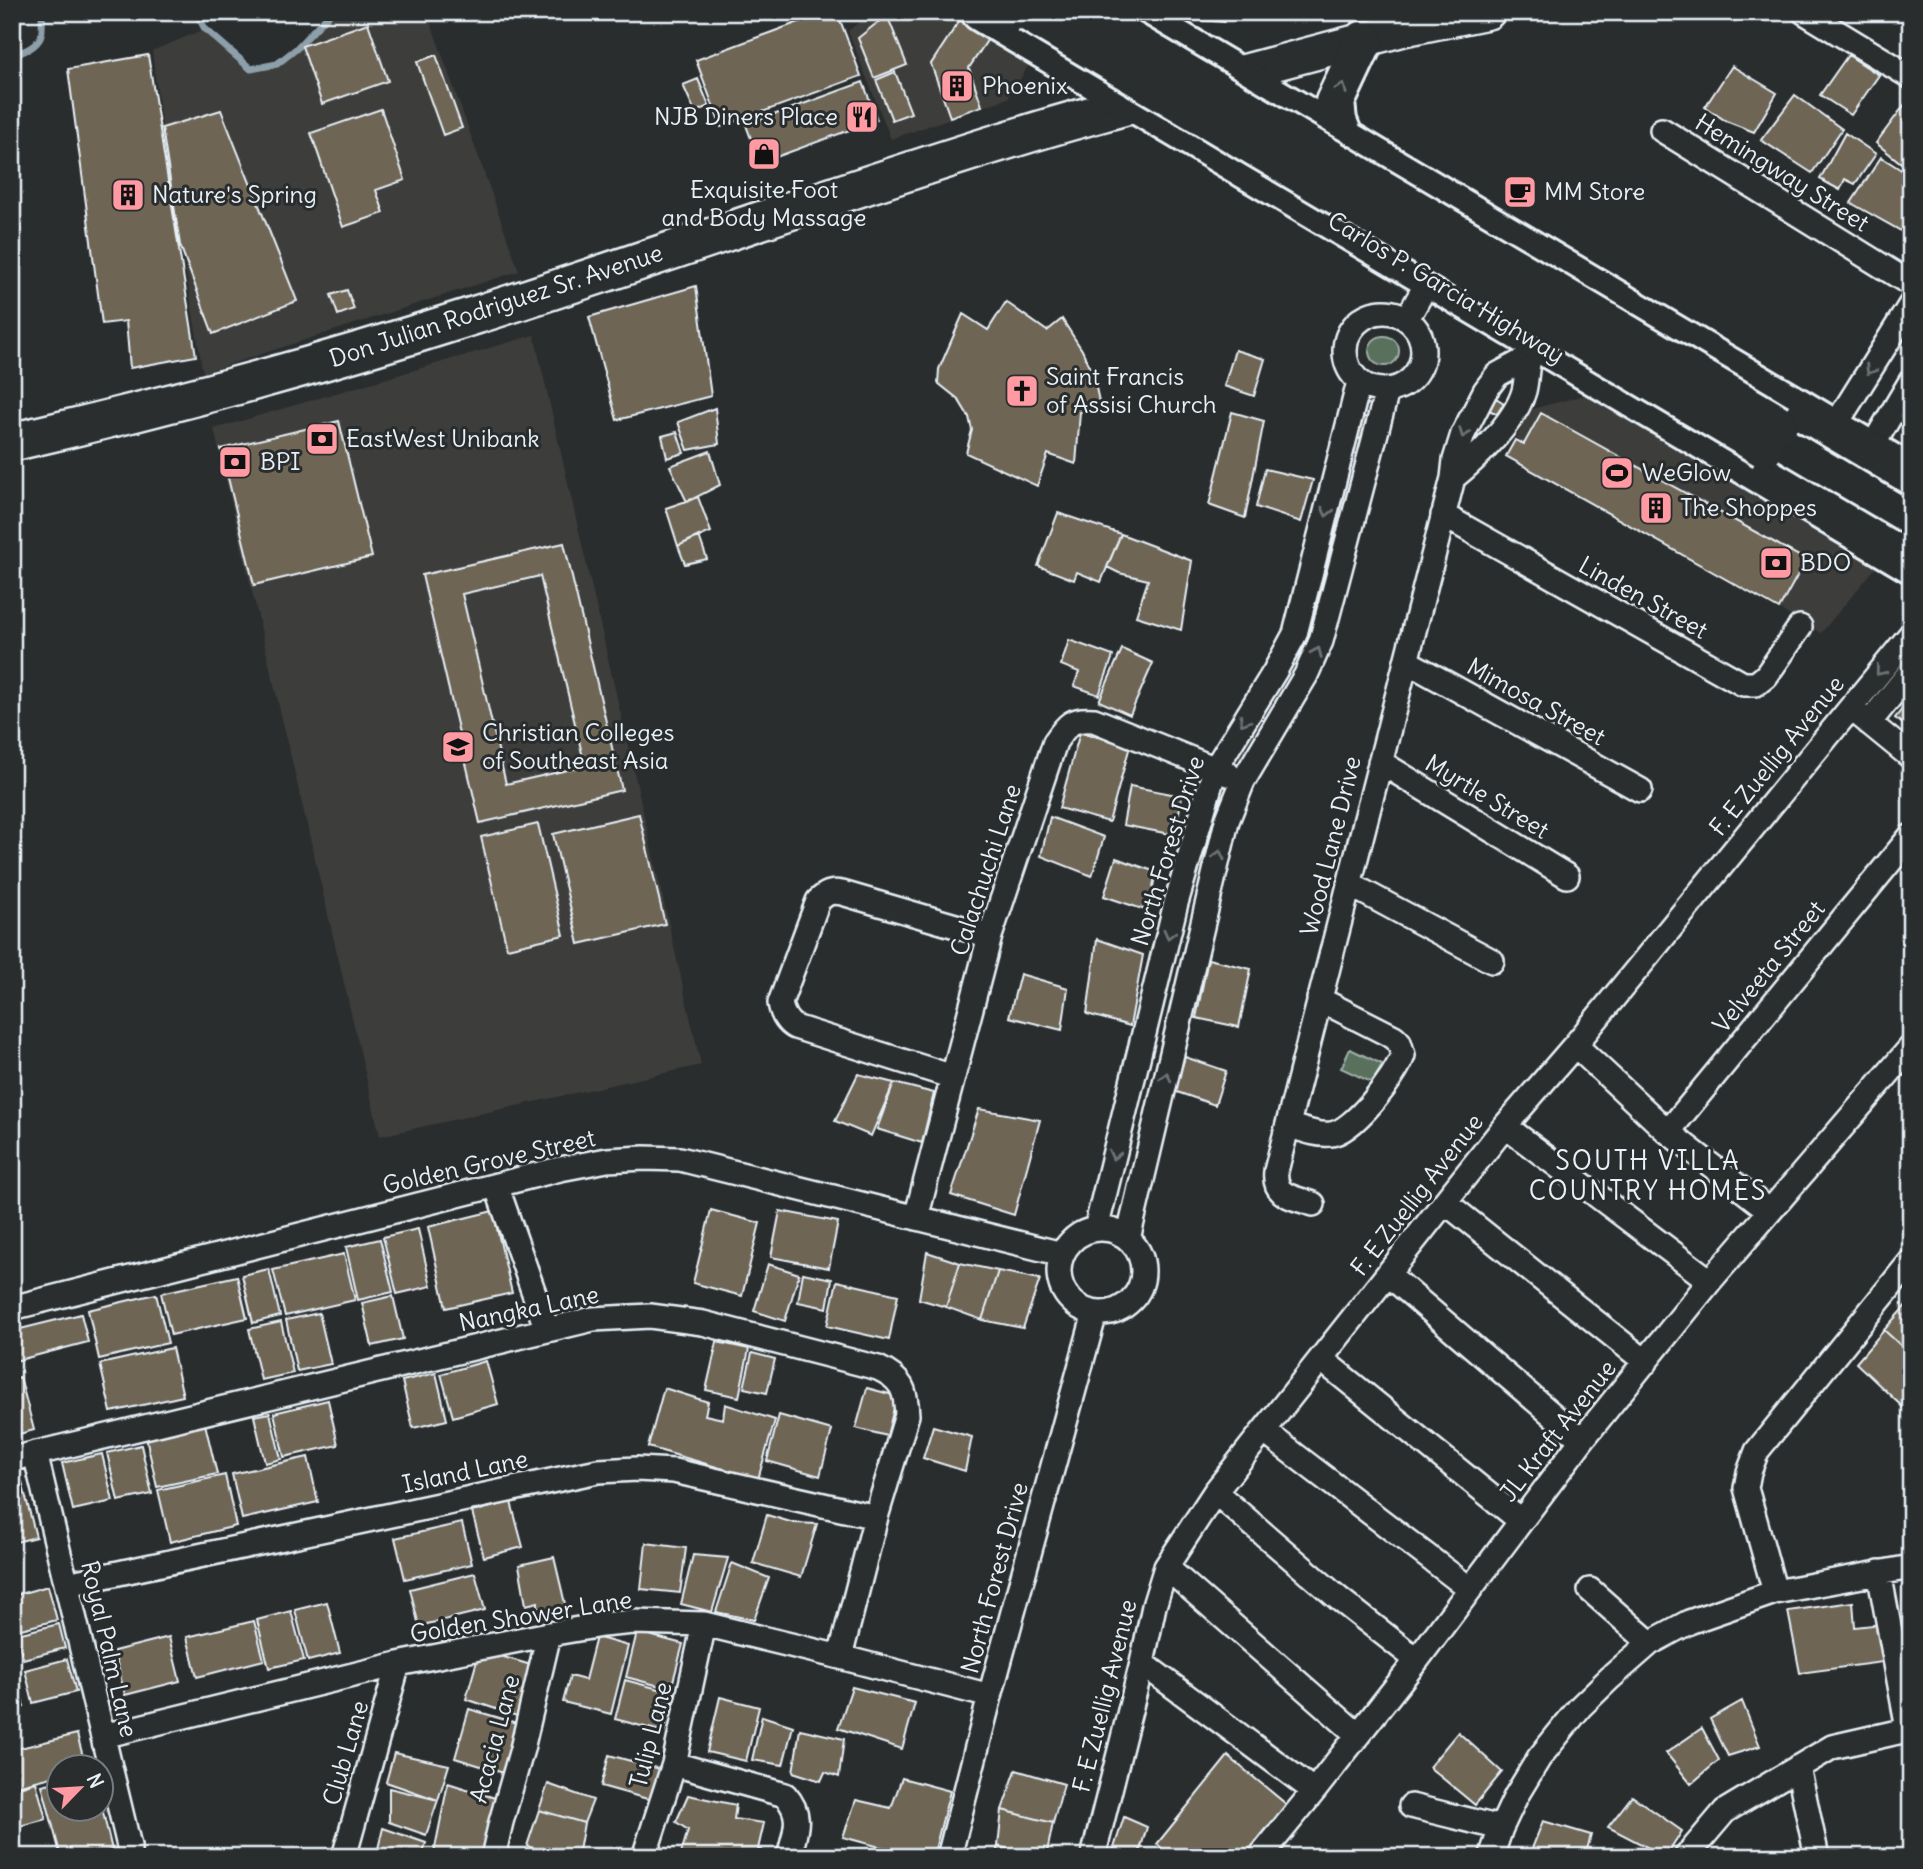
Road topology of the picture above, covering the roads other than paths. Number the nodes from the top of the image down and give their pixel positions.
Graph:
1 (981, 12) edge
2 (1028, 12) edge
3 (1068, 12) edge
4 (1082, 12) edge
5 (1130, 12) edge
6 (1488, 12) edge
7 (1804, 12) edge
8 (1364, 40) junction
9 (1046, 51) junction
10 (1235, 74) junction
11 (1911, 77) edge
12 (1135, 103) junction
13 (1309, 118) junction
14 (1662, 130) dead end
15 (1344, 139) junction
16 (1381, 161) junction
17 (1271, 184) junction
18 (1469, 213) junction
19 (1343, 226) junction
20 (1576, 276) junction
21 (1430, 278) junction
22 (1911, 284) edge
23 (1911, 304) edge
24 (1407, 318) junction
25 (1904, 328) edge
26 (1533, 350) junction
27 (1735, 370) junction
28 (1911, 381) edge
29 (1359, 382) junction
30 (1387, 391) junction
31 (1833, 429) junction
32 (1696, 436) junction
33 (1771, 436) junction
34 (12, 442) edge
35 (1870, 450) junction
36 (1338, 466) junction
37 (1366, 473) junction
38 (1911, 475) edge
39 (1453, 478) junction
40 (1911, 503) edge
41 (1443, 515) junction
42 (1911, 535) edge
43 (1911, 563) edge
44 (1800, 627) dead end
45 (1911, 634) edge
46 (1406, 661) junction
47 (1911, 671) edge
48 (1851, 708) junction
49 (1869, 723) junction
50 (1911, 757) edge
51 (1380, 762) junction
52 (1215, 769) junction
53 (1243, 781) junction
54 (1640, 790) dead end
55 (1911, 836) edge
56 (1567, 876) dead end
57 (1349, 884) junction
58 (990, 936) junction
59 (1492, 961) dead end
60 (1319, 999) junction
61 (1575, 1045) junction
62 (1911, 1047) edge
63 (953, 1077) junction
64 (1288, 1125) junction
65 (1505, 1126) junction
66 (1668, 1132) junction
67 (496, 1185) junction
68 (1445, 1202) junction
69 (1313, 1204) dead end
70 (1770, 1211) junction
71 (916, 1217) junction
72 (1096, 1229) junction
73 (1128, 1238) junction
74 (1062, 1254) junction
75 (1911, 1261) edge
76 (1389, 1275) junction
77 (1710, 1281) junction
78 (12, 1308) edge
79 (1095, 1313) junction
80 (547, 1330) junction
81 (1321, 1359) junction
82 (1646, 1362) junction
83 (1265, 1432) junction
84 (1582, 1440) junction
85 (35, 1453) junction
86 (12, 1459) edge
87 (1216, 1492) junction
88 (876, 1517) junction
89 (1521, 1521) junction
90 (1166, 1567) junction
91 (1911, 1567) edge
92 (1879, 1572) junction
93 (66, 1584) junction
94 (1469, 1589) junction
95 (1590, 1590) dead end
96 (1775, 1591) junction
97 (704, 1624) junction
98 (549, 1634) junction
99 (1650, 1643) junction
100 (840, 1657) junction
101 (1417, 1660) junction
102 (1142, 1663) junction
103 (398, 1664) junction
104 (990, 1696) junction
105 (1909, 1729) edge
106 (1358, 1735) junction
107 (103, 1736) junction
108 (674, 1764) junction
109 (1798, 1767) junction
110 (1314, 1791) junction
111 (1411, 1806) dead end
112 (1501, 1828) junction
113 (129, 1857) edge
114 (344, 1857) edge
115 (493, 1857) edge
116 (644, 1857) edge
117 (789, 1857) edge
118 (949, 1857) edge
119 (1093, 1857) edge
120 (1260, 1857) edge
121 (1491, 1857) edge
122 (1686, 1857) edge
123 (1817, 1857) edge

1 - 9 highway, Carlos P. Garcia Highway
2 - 33 highway, Carlos P. Garcia Highway, bridge
3 - 9 highway
4 - 33 highway, Carlos P. Garcia Highway, bridge
5 - 10 highway
6 - 8 main road
7 - 11 street
8 - 10 main road
15 -> 8 highway
9 - 12 highway, Carlos P. Garcia Highway
10 - 12 main road, Don Julian Rodriguez Sr. Avenue
10 - 13 highway
12 - 17 highway, Carlos P. Garcia Highway
12 - 34 main road, Don Julian Rodriguez Sr. Avenue
13 - 15 highway
13 - 17 highway
14 - 22 street, Hemingway Street
15 - 16 highway
16 - 18 highway
16 - 19 highway
17 - 19 highway, Carlos P. Garcia Highway
18 - 20 highway
18 - 21 highway
19 - 21 highway, Carlos P. Garcia Highway
20 - 26 highway
20 - 27 highway
21 - 24 street
21 - 26 highway, Carlos P. Garcia Highway
23 - 25 street
24 - 29 street
24 - 30 street
25 -> 31 street
26 - 32 highway, Carlos P. Garcia Highway
26 - 39 street
26 -> 39 street, Wood Lane Drive
27 - 31 highway
27 - 32 highway
28 - 35 street
29 - 30 street
29 - 36 street, North Forest Drive
30 - 37 street, North Forest Drive
31 - 35 highway
32 - 43 highway, Carlos P. Garcia Highway
33 - 40 highway, Carlos P. Garcia Highway
33 - 42 highway, Carlos P. Garcia Highway
35 - 38 highway
36 - 37 street
36 -> 52 street, North Forest Drive
53 -> 37 street, North Forest Drive
39 - 41 street, Wood Lane Drive
41 - 44 street, Linden Street
41 - 46 street, Wood Lane Drive
45 -> 48 street, F. E Zuellig Avenue
46 - 51 street, Wood Lane Drive
46 - 54 street, Mimosa Street
47 - 49 street, F. E Zuellig Avenue
48 - 49 street
48 - 61 street, F. E Zuellig Avenue
49 - 50 street
51 - 56 street, Myrtle Street
51 - 57 street, Wood Lane Drive
52 - 53 street, Calachuchi Lane
52 - 58 street, Calachuchi Lane
52 -> 72 street, North Forest Drive
73 -> 53 street, North Forest Drive
55 - 66 street, Velveeta Street
57 - 59 street
57 - 60 street, Wood Lane Drive
58 - 63 street, Calachuchi Lane
58 - 63 street
60 - 64 street, Wood Lane Drive
60 - 64 street
61 - 65 street, F. E Zuellig Avenue
61 - 66 street
62 - 70 street, JL Kraft Avenue
63 - 71 street, Calachuchi Lane
64 - 69 street, Wood Lane Drive
65 - 68 street, F. E Zuellig Avenue
65 - 77 street
66 - 70 street
67 - 71 street, Golden Grove Street
67 - 78 street, Golden Grove Street
67 - 80 street
68 - 76 street, F. E Zuellig Avenue
68 - 82 street
70 - 77 street, JL Kraft Avenue
71 - 74 street, Golden Grove Street
72 - 73 street
72 - 74 street
73 - 79 street
74 - 79 street
75 - 96 street
76 - 81 street, F. E Zuellig Avenue
76 - 84 street
77 - 82 street, JL Kraft Avenue
79 - 104 street, North Forest Drive
80 - 85 street, Nangka Lane
80 - 88 street, Nangka Lane
81 - 83 street, F. E Zuellig Avenue
81 - 89 street
82 - 84 street, JL Kraft Avenue
83 - 87 street, F. E Zuellig Avenue
83 - 94 street
84 - 89 street, JL Kraft Avenue
85 - 86 street, Nangka Lane
85 - 93 street, Royal Palm Lane
87 - 90 street, F. E Zuellig Avenue
87 - 101 street
88 - 93 street, Island Lane
88 - 100 street, Nangka Lane
89 - 94 street, JL Kraft Avenue
90 - 102 street, F. E Zuellig Avenue
90 - 106 street
91 - 92 street
92 - 96 street
92 - 105 street
93 - 107 street, Royal Palm Lane
94 - 101 street, JL Kraft Avenue
95 - 99 street
96 - 99 street
97 - 98 street, Golden Shower Lane
97 - 100 street, Golden Shower Lane
97 - 108 street, Tulip Lane
98 - 103 street, Golden Shower Lane
98 - 115 street, Acacia Lane
99 - 112 street
100 - 104 street, Golden Shower Lane
101 - 106 street, JL Kraft Avenue
102 - 110 street
102 - 119 street, F. E Zuellig Avenue
103 - 107 street, Golden Shower Lane
103 - 114 street, Club Lane
104 - 118 street, North Forest Drive
105 - 109 street
106 - 110 street, JL Kraft Avenue
107 - 113 street, Royal Palm Lane
108 - 116 street, Tulip Lane
108 - 117 street
109 - 122 street
109 - 123 street
110 - 120 street, JL Kraft Avenue
111 - 112 street
112 - 121 street

